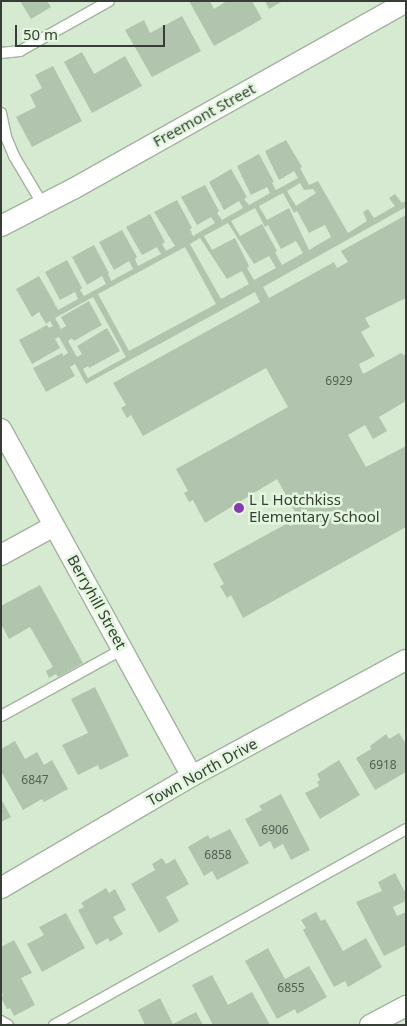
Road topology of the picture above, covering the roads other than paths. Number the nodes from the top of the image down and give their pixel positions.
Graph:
1 (109, 1) edge
2 (406, 2) edge
3 (1, 53) edge
4 (1, 113) edge
5 (43, 204) junction
6 (1, 226) edge
7 (1, 429) edge
8 (54, 526) junction
9 (1, 555) edge
10 (123, 649) junction
11 (406, 660) edge
12 (1, 716) edge
13 (192, 776) junction
14 (406, 830) edge
15 (1, 888) edge
16 (406, 1006) edge
17 (1, 1021) edge
18 (8, 1025) edge
19 (54, 1025) edge
20 (370, 1025) edge

1 - 3 lane
2 - 5 street, Freemont Street
4 - 5 lane
5 - 6 street, Freemont Street
7 - 8 street, Berryhill Street
8 - 9 street
8 - 10 street, Berryhill Street
10 - 12 lane
10 - 13 street, Berryhill Street
11 - 13 street, Town North Drive
13 - 15 street, Town North Drive
14 - 19 lane
16 - 20 street
17 - 18 lane

